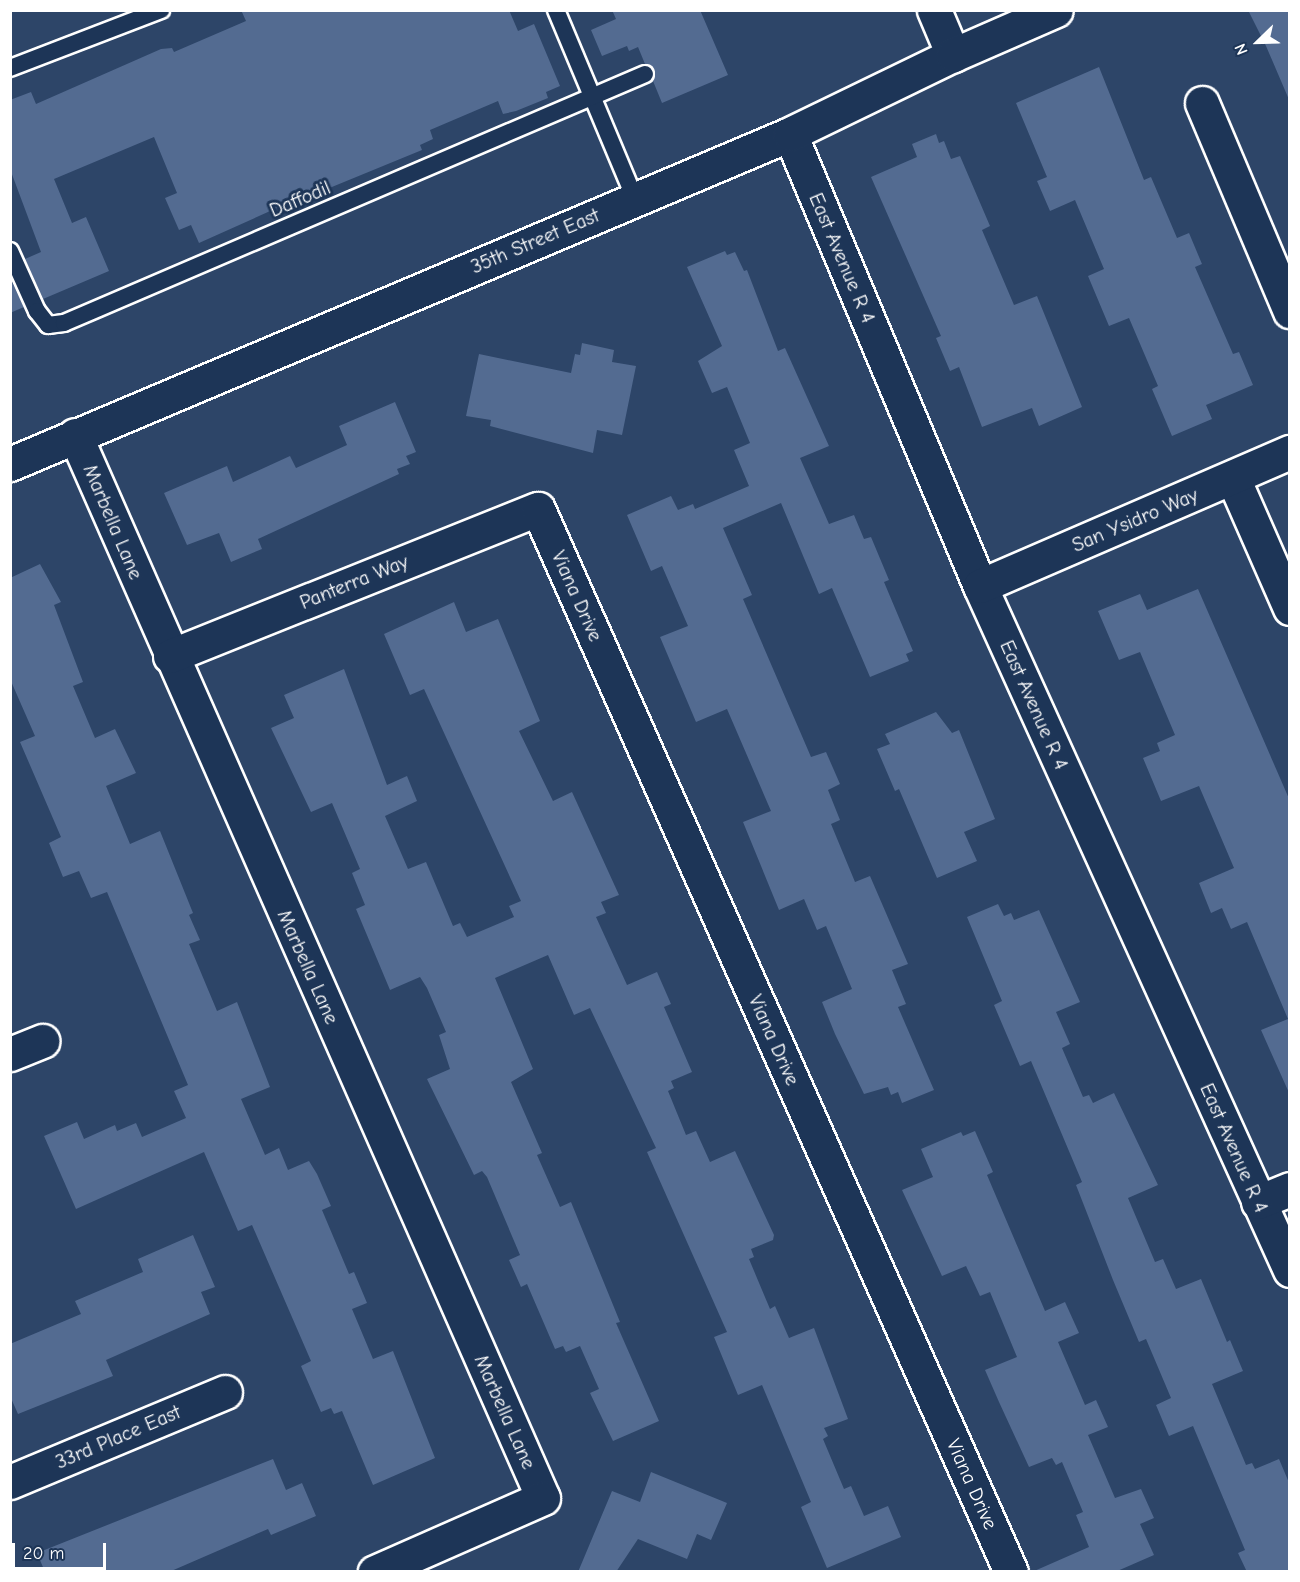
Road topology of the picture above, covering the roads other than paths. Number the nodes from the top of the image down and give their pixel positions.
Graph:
1 (161, 10) edge
2 (556, 10) edge
3 (934, 10) edge
4 (1056, 10) edge
5 (953, 55) junction
6 (10, 68) edge
7 (645, 74) dead end
8 (593, 96) junction
9 (1202, 103) dead end
10 (790, 134) junction
11 (635, 199) junction
12 (10, 251) edge
13 (1290, 311) edge
14 (75, 435) junction
15 (1290, 452) edge
16 (10, 464) edge
17 (1233, 478) junction
18 (538, 508) joint
19 (981, 586) junction
20 (1290, 608) edge
21 (170, 656) junction
22 (43, 1041) dead end
23 (10, 1054) edge
24 (1290, 1190) edge
25 (1258, 1203) junction
26 (1290, 1270) edge
27 (225, 1392) dead end
28 (10, 1482) edge
29 (375, 1572) edge
30 (1011, 1572) edge

1 - 6 lane
2 - 8 lane
3 - 5 street
4 - 5 street, 35th Street East
5 - 10 street, 35th Street East
7 - 8 lane, Daffodil
8 - 11 lane
8 - 12 lane, Daffodil
9 - 13 street
10 - 11 street, 35th Street East
10 - 19 street, East Avenue R 4
11 - 14 street, 35th Street East
14 - 16 street, 35th Street East
14 - 21 street, Marbella Lane
15 - 17 street, San Ysidro Way
17 - 19 street, San Ysidro Way
17 - 20 street
18 - 21 street, Panterra Way
18 - 30 street, Viana Drive
19 - 25 street, East Avenue R 4
21 - 29 street, Marbella Lane
22 - 23 street
24 - 25 street
25 - 26 street, East Avenue R 4
27 - 28 street, 33rd Place East

